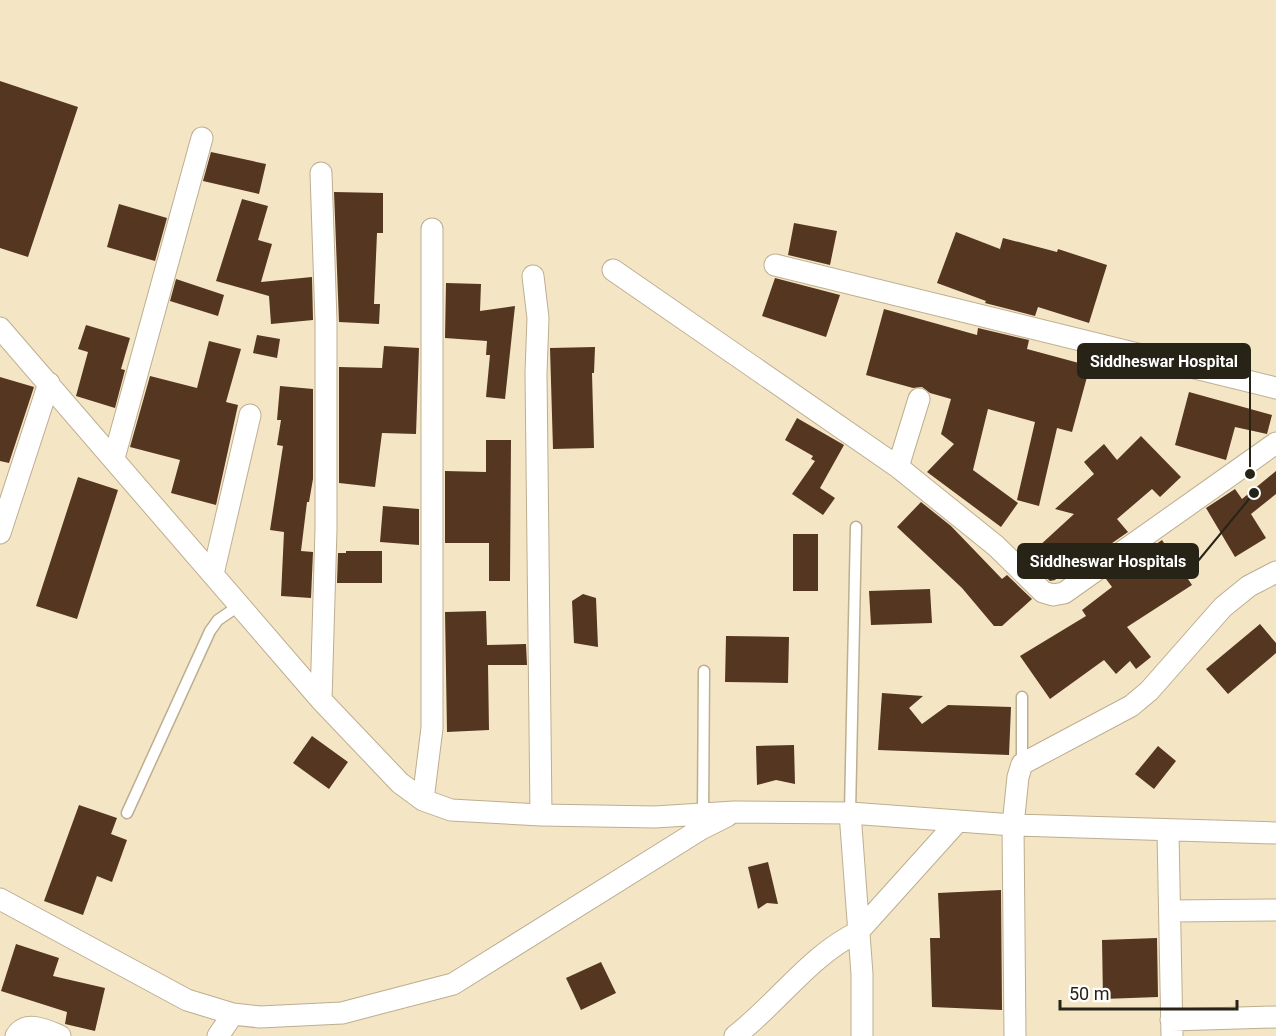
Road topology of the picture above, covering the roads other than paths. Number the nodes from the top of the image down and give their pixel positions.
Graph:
1 (202, 138) dead end
2 (321, 173) dead end
3 (432, 229) dead end
4 (775, 265) dead end
5 (613, 270) dead end
6 (533, 276) dead end
7 (0, 328) edge
8 (49, 383) junction
9 (1276, 388) edge
10 (919, 399) dead end
11 (250, 415) dead end
12 (1276, 443) edge
13 (114, 458) junction
14 (898, 466) junction
15 (856, 527) dead end
16 (0, 533) edge
17 (1276, 572) edge
18 (213, 574) junction
19 (240, 605) junction
20 (704, 671) dead end
21 (1022, 697) dead end
22 (321, 700) junction
23 (1022, 764) junction
24 (423, 800) junction
25 (734, 812) junction
26 (127, 813) dead end
27 (850, 813) junction
28 (542, 814) junction
29 (703, 814) junction
30 (958, 821) junction
31 (1013, 825) junction
32 (1168, 832) junction
33 (1276, 833) edge
34 (0, 899) edge
35 (1276, 910) edge
36 (1170, 911) junction
37 (858, 932) junction
38 (233, 1014) junction
39 (1276, 1017) edge
40 (1172, 1028) edge
41 (16, 1036) edge
42 (60, 1036) edge
43 (218, 1036) edge
44 (735, 1036) edge
45 (862, 1036) edge
46 (1015, 1036) edge

1 - 13 street
2 - 22 street
3 - 24 street
4 - 9 street
5 - 14 street
6 - 28 street
7 - 8 street
8 - 13 street
8 - 16 street
10 - 14 street
11 - 18 street
12 - 14 street
13 - 18 street
15 - 27 lane
17 - 23 street
18 - 19 street
19 - 22 street
19 - 26 lane
20 - 29 lane
21 - 23 lane
22 - 24 street
23 - 31 street
24 - 28 street
25 - 27 street
25 - 29 street
25 - 38 street
27 - 30 street
27 - 37 street
28 - 29 street
30 - 31 street
30 - 37 street
31 - 32 street
31 - 46 street
32 - 33 street
32 - 36 street
34 - 38 street
35 - 36 street
36 - 40 street
37 - 44 street
37 - 45 street
38 - 43 street
39 - 40 street
41 - 42 street

